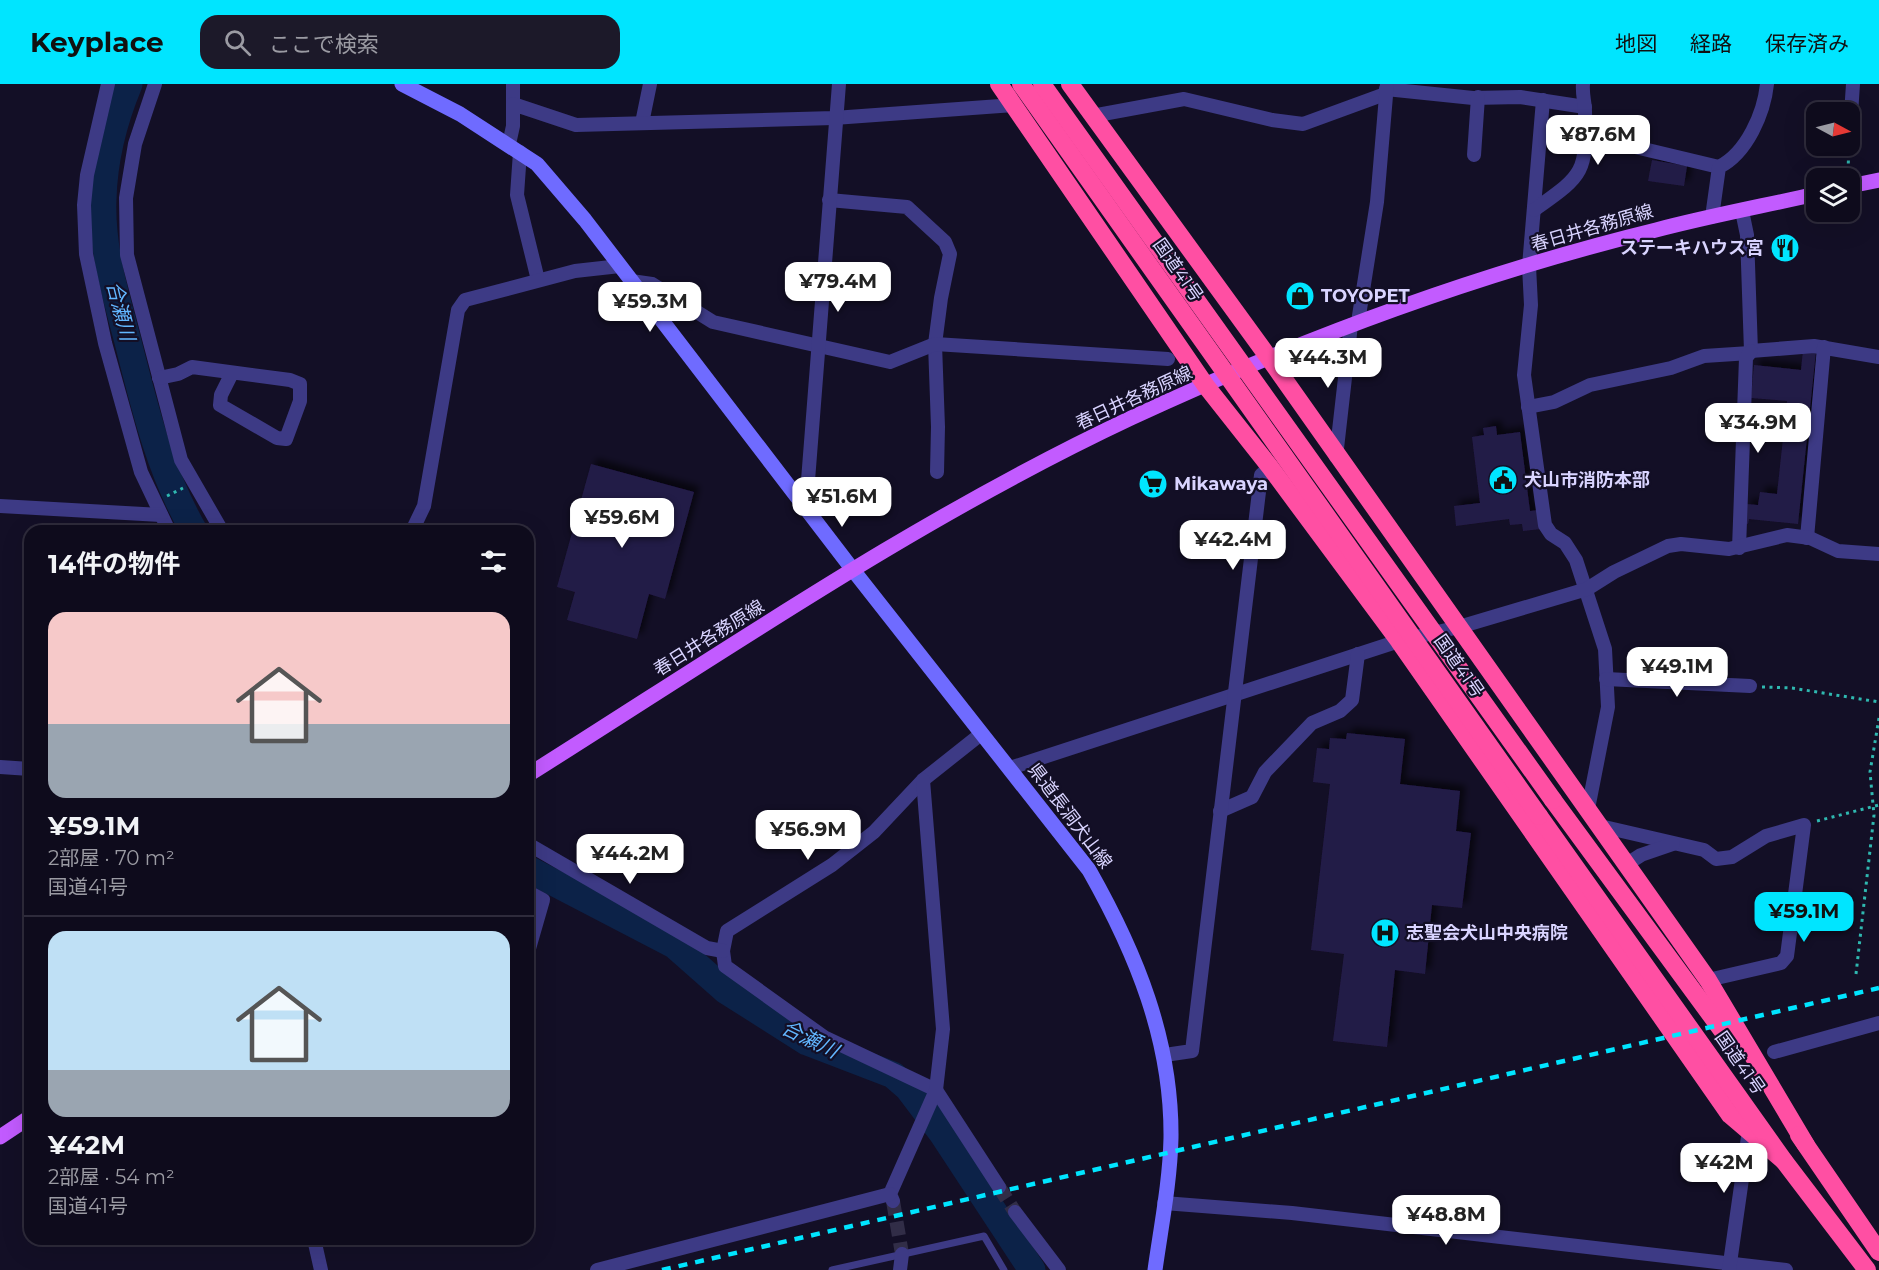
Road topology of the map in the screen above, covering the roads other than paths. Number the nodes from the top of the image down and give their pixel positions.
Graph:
1 (108, 84) edge
2 (155, 84) edge
3 (402, 84) edge
4 (513, 84) edge
5 (650, 84) edge
6 (839, 84) edge
7 (999, 84) edge
8 (1021, 84) edge
9 (1042, 84) edge
10 (1070, 84) edge
11 (1583, 84) edge
12 (1767, 84) edge
13 (1854, 84) edge
14 (1386, 89) edge
15 (1478, 97) junction
16 (1543, 100) junction
17 (1852, 102) edge
18 (513, 104) junction
19 (1014, 105) junction
20 (1585, 106) junction
21 (1092, 116) junction
22 (834, 118) junction
23 (642, 123) junction
24 (1586, 140) junction
25 (514, 148) junction
26 (1474, 155) dead end
27 (1719, 167) junction
28 (1860, 180) edge
29 (1879, 180) edge
30 (1806, 196) edge
31 (830, 200) junction
32 (1534, 210) junction
33 (1742, 210) junction
34 (1712, 217) junction
35 (620, 266) junction
36 (1529, 266) junction
37 (538, 280) junction
38 (631, 281) junction
39 (1355, 324) junction
40 (935, 344) junction
41 (820, 345) junction
42 (1824, 347) junction
43 (1751, 352) junction
44 (1879, 357) edge
45 (1269, 358) junction
46 (1168, 359) dead end
47 (232, 374) junction
48 (159, 378) junction
49 (1206, 386) junction
50 (1528, 407) junction
51 (1336, 457) junction
52 (1270, 466) junction
53 (937, 472) dead end
54 (0, 506) edge
55 (806, 506) junction
56 (158, 509) junction
57 (166, 525) edge
58 (219, 525) edge
59 (415, 525) edge
60 (1807, 538) junction
61 (1739, 548) junction
62 (1879, 554) edge
63 (853, 570) junction
64 (1587, 589) junction
65 (1459, 627) junction
66 (1398, 641) junction
67 (1358, 654) junction
68 (1606, 679) junction
69 (1750, 686) road end
70 (1233, 694) junction
71 (981, 734) junction
72 (0, 767) edge
73 (1010, 768) junction
74 (24, 769) edge
75 (534, 771) edge
76 (923, 780) junction
77 (1587, 809) junction
78 (1220, 811) junction
79 (1600, 826) junction
80 (1675, 843) junction
81 (534, 847) edge
82 (1627, 864) junction
83 (534, 895) edge
84 (534, 931) edge
85 (723, 951) junction
86 (1708, 980) junction
87 (1879, 1023) edge
88 (1774, 1052) dead end
89 (1165, 1055) junction
90 (936, 1090) junction
91 (24, 1121) edge
92 (1749, 1130) junction
93 (0, 1137) edge
94 (1806, 1145) junction
95 (1784, 1161) junction
96 (999, 1187) tunnel mouth
97 (1164, 1203) junction
98 (1015, 1212) tunnel mouth
99 (315, 1245) edge
100 (1879, 1252) edge
101 (902, 1254) junction
102 (1730, 1266) edge
103 (321, 1270) edge
104 (597, 1270) edge
105 (832, 1270) edge
106 (900, 1270) edge
107 (1004, 1270) edge
108 (1059, 1270) edge
109 (1155, 1270) edge
110 (1786, 1270) edge
111 (1867, 1270) edge

1 - 56 street
2 - 48 street
3 - 25 main road, 県道長洞犬山線
4 - 18 street
5 - 23 street
6 - 22 street
7 - 19 highway
8 - 95 highway, 国道41号, bridge
9 - 94 highway, 国道41号, bridge
10 - 21 highway
11 - 20 street
12 - 27 street
13 - 17 street
14 - 15 street
14 - 21 street
14 - 39 street
15 - 16 street
15 - 26 street
16 - 20 street
16 - 32 street
18 - 23 street
18 - 25 street
19 - 22 street
19 - 49 highway
20 - 24 street
21 - 45 highway
22 - 23 street
22 - 31 street
24 - 27 street
24 - 32 street
25 - 35 main road, 県道長洞犬山線
25 - 37 street
27 - 34 street
28 - 29 main road
30 - 33 main road, 春日井各務原線
31 - 40 street
31 - 41 street
32 - 36 street
33 - 34 main road, 春日井各務原線
33 - 43 street
34 - 36 main road, 春日井各務原線
35 - 37 street
35 - 38 main road, 県道長洞犬山線
36 - 39 main road, 春日井各務原線
36 - 50 street
37 - 59 street
38 - 41 street
38 - 55 main road, 県道長洞犬山線
39 - 45 main road, 春日井各務原線
39 - 51 street
40 - 41 street
40 - 46 street
40 - 53 street
41 - 55 street
42 - 43 street
42 - 44 street
42 - 60 street
43 - 50 street
43 - 61 street
45 - 49 main road, 春日井各務原線
45 - 51 highway
47 - 47 street
47 - 48 street
48 - 58 street
49 - 52 highway
49 - 63 main road, 春日井各務原線
50 - 64 street
51 - 65 highway
52 - 66 highway
52 - 70 street
54 - 56 street
55 - 63 main road, 県道長洞犬山線
56 - 57 street
60 - 61 street
60 - 62 street
61 - 64 street
63 - 71 main road, 県道長洞犬山線
63 - 75 main road, 春日井各務原線
64 - 65 street
64 - 68 street
65 - 66 street
65 - 77 highway
66 - 67 street
66 - 92 highway
67 - 70 street
67 - 78 street
68 - 69 street
68 - 77 street
70 - 73 street
70 - 78 street
71 - 73 main road, 県道長洞犬山線
71 - 76 street
72 - 74 street
73 - 89 main road, 県道長洞犬山線
76 - 85 street
76 - 90 street
77 - 79 highway
78 - 89 street
79 - 80 street
79 - 82 highway
80 - 82 street
80 - 86 street
81 - 85 street
82 - 86 highway
83 - 84 street
85 - 90 street
86 - 94 highway
87 - 88 street
89 - 97 main road, 県道長洞犬山線
90 - 96 street
90 - 104 street
91 - 93 main road
92 - 95 highway
92 - 102 street
94 - 100 highway, 国道41号
95 - 111 highway, 国道41号
97 - 102 street
97 - 109 main road, 県道長洞犬山線
98 - 108 street
99 - 103 street
101 - 105 lane
101 - 106 street
101 - 107 lane
102 - 110 street

